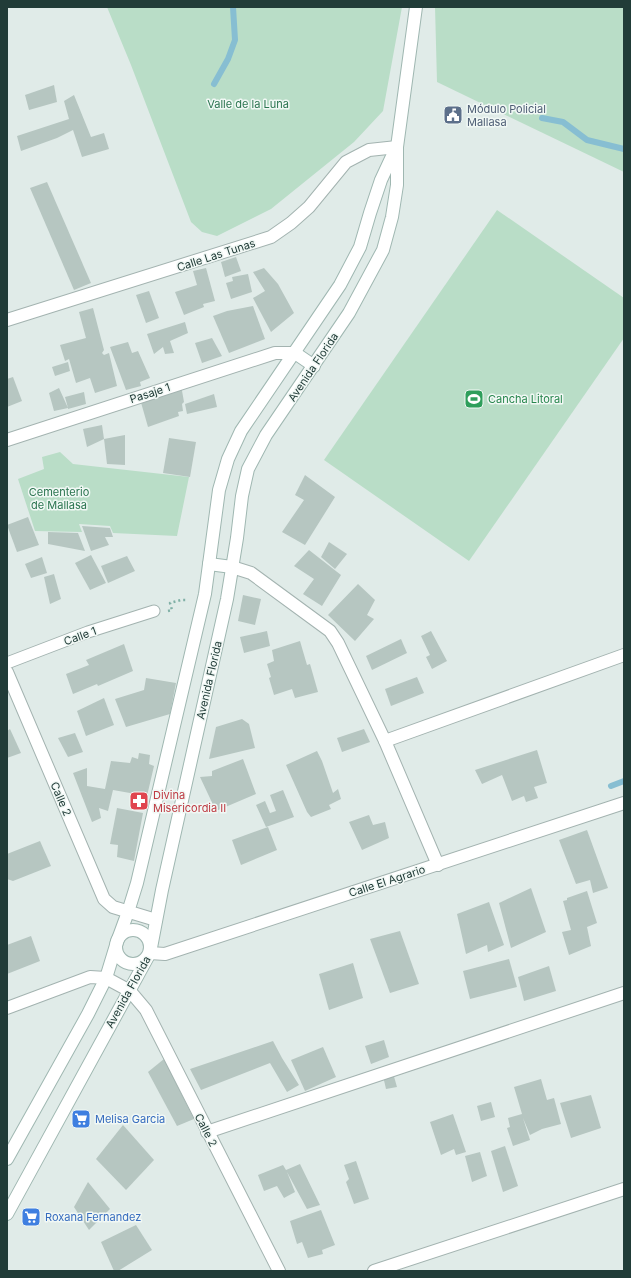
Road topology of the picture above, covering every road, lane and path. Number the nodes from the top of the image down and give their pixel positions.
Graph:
1 (416, 7) edge
2 (397, 147) junction
3 (7, 320) edge
4 (295, 353) junction
5 (314, 366) junction
6 (7, 440) edge
7 (209, 564) junction
8 (232, 568) junction
9 (154, 611) dead end
10 (624, 655) edge
11 (7, 663) edge
12 (7, 672) edge
13 (385, 742) junction
14 (624, 803) edge
15 (438, 865) junction
16 (128, 912) junction
17 (156, 920) junction
18 (117, 942) junction
19 (150, 953) junction
20 (106, 978) junction
21 (130, 991) junction
22 (624, 993) edge
23 (7, 1008) edge
24 (207, 1132) junction
25 (7, 1159) edge
26 (624, 1189) edge
27 (7, 1214) edge
28 (279, 1271) edge
29 (374, 1271) edge

1 - 2 street, Avenida Florida
2 - 3 street, Calle Las Tunas
2 - 4 street, Avenida Florida
2 - 5 street, Avenida Florida
4 - 5 street
4 - 6 street, Pasaje 1
4 - 7 street, Avenida Florida
5 - 8 street, Avenida Florida
7 - 8 street
7 - 16 street, Avenida Florida
8 - 13 street
8 - 17 street, Avenida Florida
9 - 11 lane, Calle 1
10 - 13 street
12 - 16 street, Calle 2
13 - 15 street
14 - 15 street, Calle El Agrario
15 - 19 street, Calle El Agrario
16 - 17 street, Calle 2
16 - 18 street, Avenida Florida
17 - 19 street, Avenida Florida
18 - 19 street
18 - 19 street
18 - 20 street, Avenida Florida
19 - 21 street, Avenida Florida
20 - 21 street
20 - 23 street
20 - 25 street, Avenida Florida
21 - 24 street, Calle 2
21 - 27 street, Avenida Florida
22 - 24 street
24 - 28 street, Calle 2
26 - 29 street

